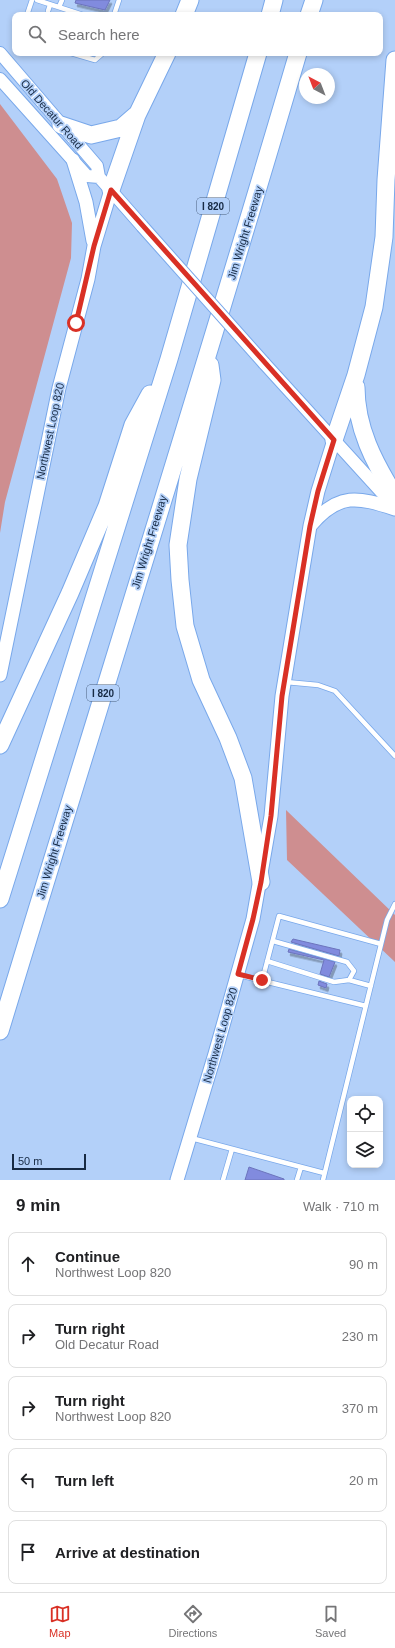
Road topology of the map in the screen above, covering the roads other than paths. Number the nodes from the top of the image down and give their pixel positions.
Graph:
1 (32, 0) edge
2 (37, 0) edge
3 (62, 0) edge
4 (119, 0) edge
5 (190, 0) edge
6 (274, 0) edge
7 (314, 0) edge
8 (50, 5) junction
9 (59, 7) junction
10 (65, 9) junction
11 (48, 11) dead end
12 (28, 12) edge
13 (64, 12) edge
14 (74, 12) edge
15 (115, 12) edge
16 (185, 12) edge
17 (271, 12) edge
18 (310, 12) edge
19 (0, 53) edge
20 (85, 56) edge
21 (100, 56) edge
22 (166, 56) edge
23 (257, 56) edge
24 (297, 56) edge
25 (395, 60) edge
26 (0, 79) edge
27 (136, 115) junction
28 (61, 125) junction
29 (72, 160) junction
30 (105, 184) junction
31 (94, 246) junction
32 (208, 354) junction
33 (169, 359) junction
34 (356, 375) junction
35 (334, 440) junction
36 (395, 496) edge
37 (395, 508) edge
38 (310, 526) junction
39 (0, 675) edge
40 (285, 682) junction
41 (0, 745) edge
42 (395, 756) edge
43 (261, 882) junction
44 (0, 899) edge
45 (395, 904) edge
46 (273, 941) junction
47 (381, 944) junction
48 (268, 961) junction
49 (238, 974) junction
50 (262, 980) junction
51 (349, 980) junction
52 (371, 986) junction
53 (366, 1006) junction
54 (0, 1031) edge
55 (190, 1138) junction
56 (232, 1149) junction
57 (301, 1167) junction
58 (324, 1173) junction
59 (177, 1180) edge
60 (223, 1180) edge
61 (297, 1180) edge
62 (323, 1180) edge

1 - 12 lane
2 - 8 lane
3 - 9 lane
4 - 15 lane
5 - 16 highway
6 - 17 highway
7 - 18 highway
8 - 9 lane
8 - 11 lane
9 - 10 lane
10 - 13 lane
10 - 14 lane
19 - 28 street, Old Decatur Road
20 - 21 lane
22 - 27 highway
23 - 33 highway, I 820
24 - 32 highway, Jim Wright Freeway / I 820
25 - 34 highway
26 - 29 street, Old Decatur Road
27 - 28 highway
27 - 30 highway
28 - 30 street, Old Decatur Road
29 - 30 street, Old Decatur Road
29 - 31 main road
30 - 31 main road, Northwest Loop 820
30 - 35 street, Old Decatur Road, bridge
31 - 39 main road, Northwest Loop 820
32 - 43 highway
32 - 54 highway, Jim Wright Freeway / I 820
33 - 41 highway
33 - 44 highway, I 820
34 - 35 highway
34 - 36 highway
35 - 37 street, Old Decatur Road
35 - 38 main road, Northwest Loop 820
37 - 38 main road
38 - 40 main road, Northwest Loop 820
40 - 42 lane
40 - 43 main road, Northwest Loop 820
43 - 49 main road, Northwest Loop 820
45 - 47 lane
46 - 47 lane
46 - 48 lane
46 - 51 lane
47 - 52 lane
48 - 50 lane
48 - 51 lane
49 - 50 lane
49 - 55 main road, Northwest Loop 820
50 - 53 lane
51 - 52 lane
52 - 53 lane
53 - 58 lane
55 - 56 lane
55 - 59 main road, Northwest Loop 820
56 - 57 lane
56 - 60 lane
57 - 58 lane
57 - 61 lane
58 - 62 lane

